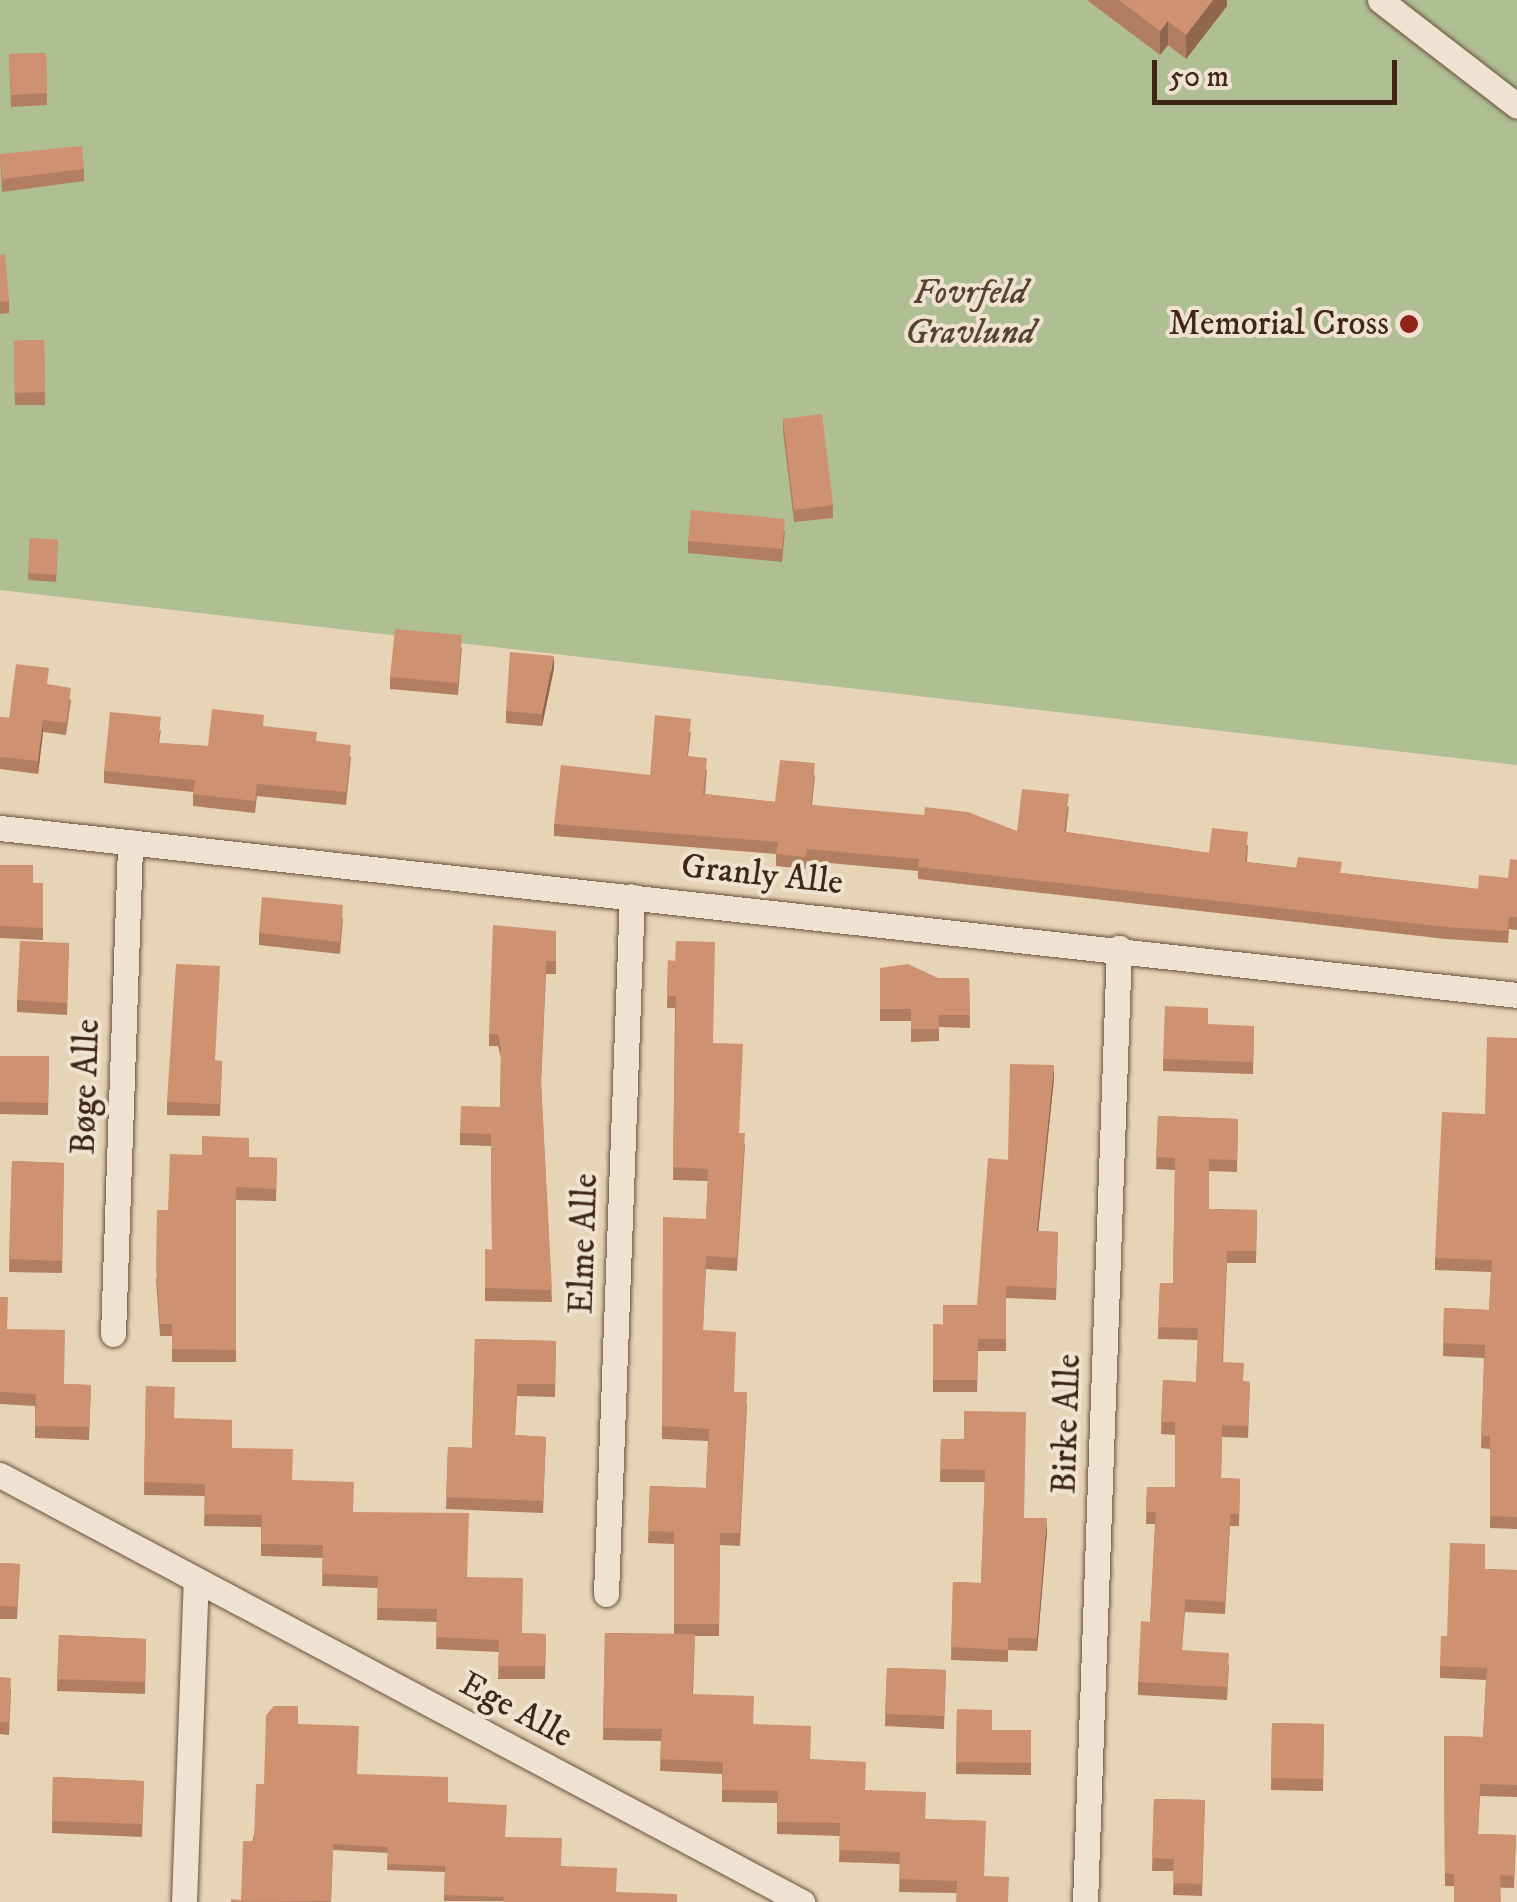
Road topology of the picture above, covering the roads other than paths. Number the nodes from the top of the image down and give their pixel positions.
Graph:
1 (1380, 0) edge
2 (1517, 106) edge
3 (0, 828) edge
4 (130, 842) junction
5 (632, 896) junction
6 (1119, 948) junction
7 (1517, 994) edge
8 (113, 1334) dead end
9 (0, 1476) edge
10 (196, 1580) junction
11 (606, 1594) dead end
12 (184, 1902) edge
13 (802, 1902) edge
14 (1085, 1902) edge

1 - 2 street
3 - 4 street, Granly Alle
4 - 5 street, Granly Alle
4 - 8 street, Bøge Alle
5 - 6 street, Granly Alle
5 - 11 street, Elme Alle
6 - 7 street, Granly Alle
6 - 14 street, Birke Alle
9 - 10 street, Ege Alle
10 - 12 street
10 - 13 street, Ege Alle

